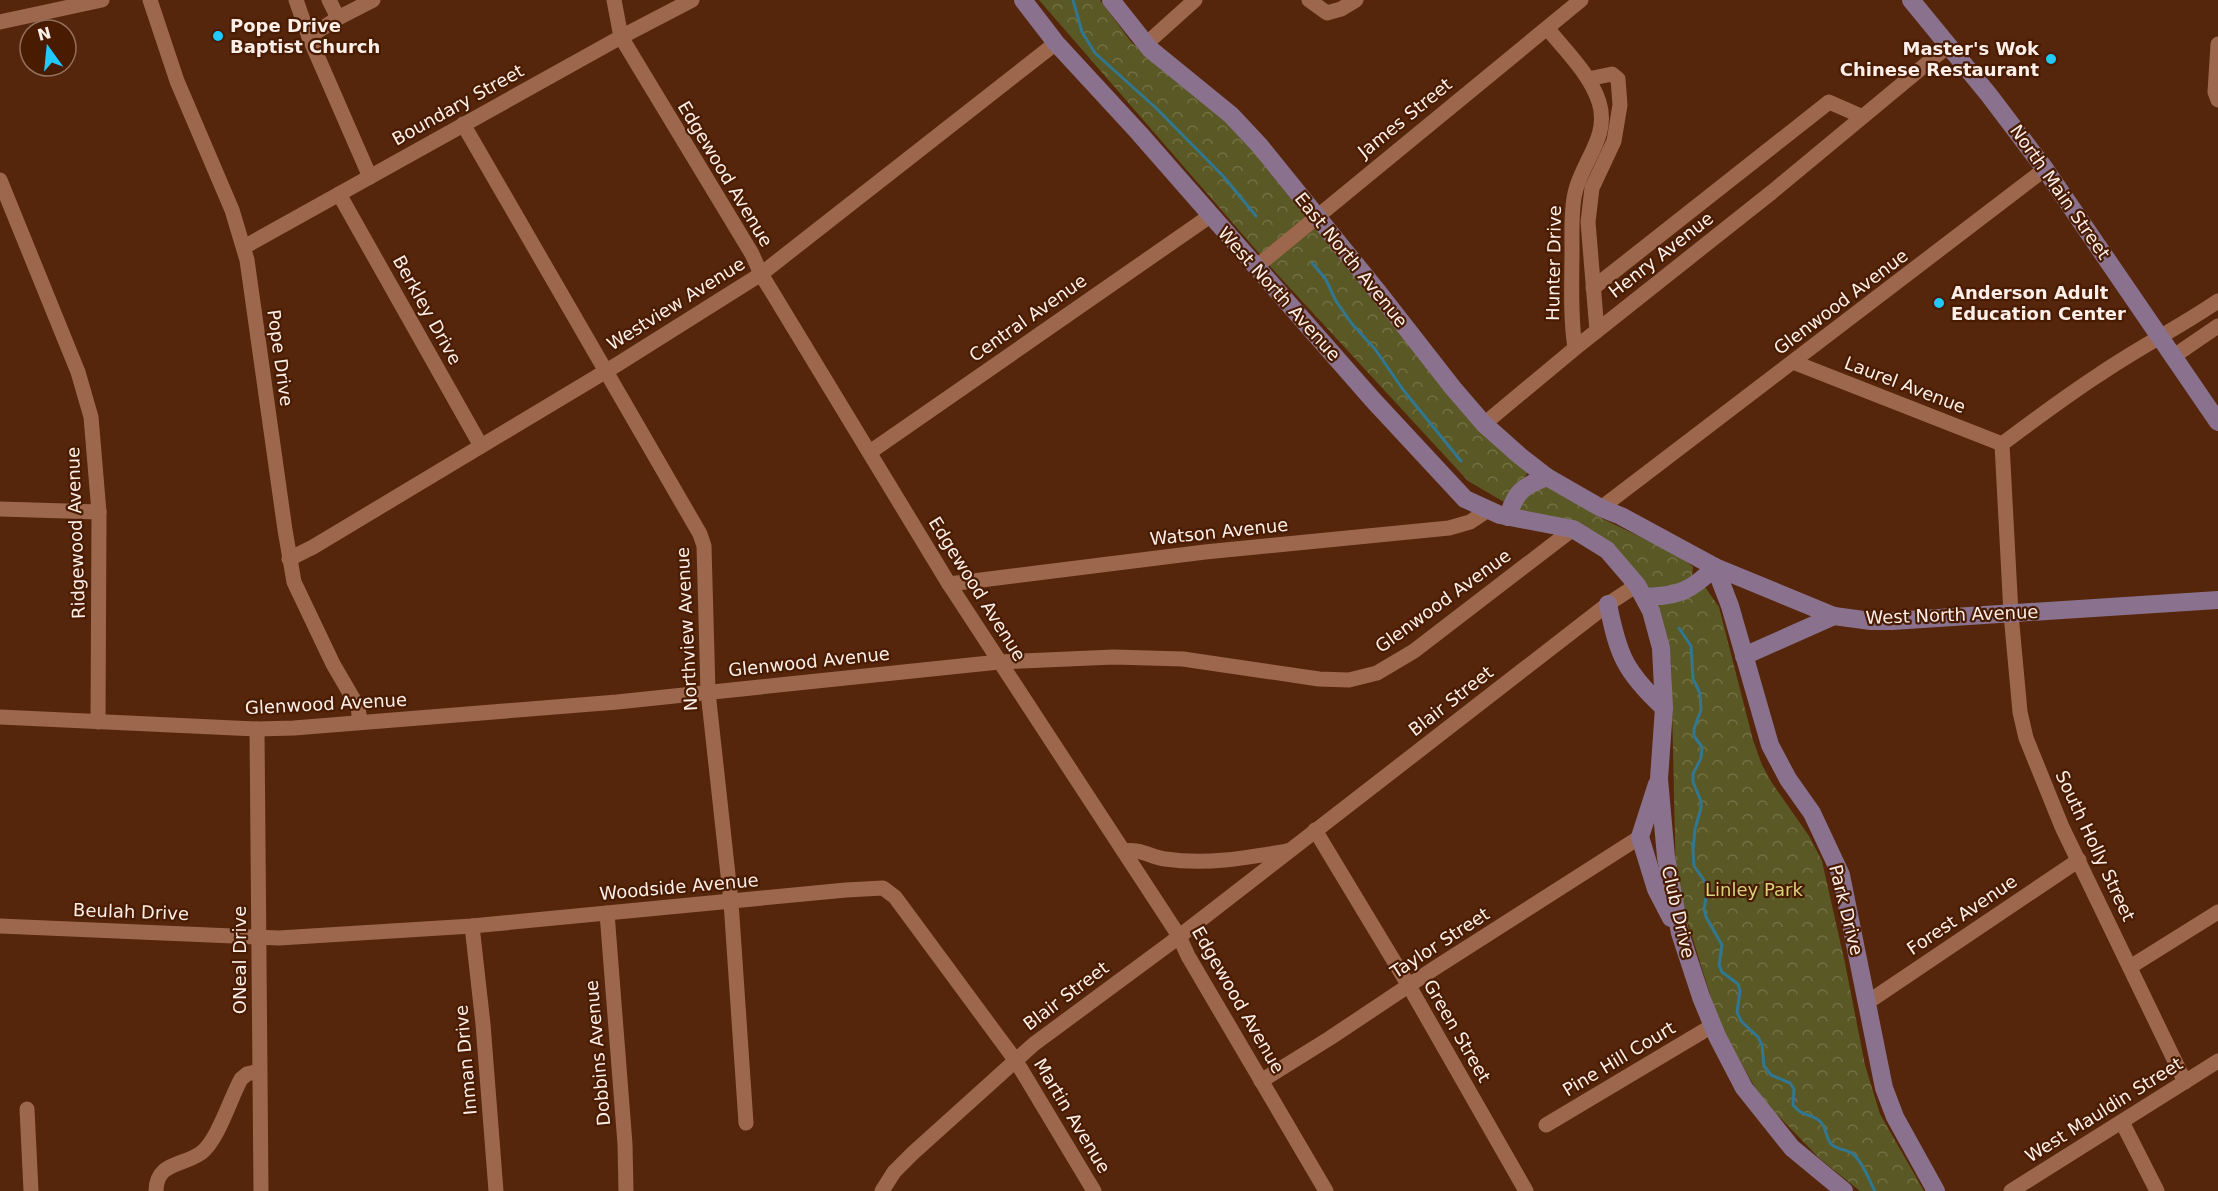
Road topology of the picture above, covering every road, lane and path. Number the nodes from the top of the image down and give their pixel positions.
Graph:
1 (102, 0) edge
2 (150, 0) edge
3 (329, 0) edge
4 (373, 0) edge
5 (614, 0) edge
6 (692, 0) edge
7 (1023, 0) edge
8 (1111, 0) edge
9 (1196, 0) edge
10 (1309, 0) edge
11 (1356, 0) edge
12 (1581, 0) edge
13 (1911, 0) edge
14 (301, 1) edge
15 (338, 18) junction
16 (0, 22) edge
17 (1547, 28) junction
18 (309, 37) junction
19 (621, 37) junction
20 (1056, 43) junction
21 (1146, 44) junction
22 (2218, 44) edge
23 (1948, 46) junction
24 (1588, 79) junction
25 (2218, 100) edge
26 (1861, 116) junction
27 (463, 124) junction
28 (2045, 169) junction
29 (369, 177) junction
30 (0, 180) edge
31 (339, 194) junction
32 (1209, 216) junction
33 (1316, 217) junction
34 (244, 247) junction
35 (1256, 267) junction
36 (761, 274) junction
37 (1593, 288) junction
38 (2218, 301) edge
39 (2218, 326) edge
40 (1597, 331) junction
41 (2160, 336) junction
42 (1575, 348) junction
43 (2174, 357) junction
44 (1793, 362) junction
45 (606, 371) junction
46 (2218, 422) edge
47 (1485, 424) junction
48 (2002, 444) junction
49 (481, 446) junction
50 (870, 452) junction
51 (1547, 477) junction
52 (1601, 508) junction
53 (0, 509) edge
54 (1488, 510) junction
55 (99, 512) junction
56 (1508, 517) junction
57 (1573, 529) junction
58 (289, 559) junction
59 (1715, 567) junction
60 (949, 584) junction
61 (1641, 591) junction
62 (2218, 600) edge
63 (1608, 604) junction
64 (2011, 614) junction
65 (1834, 616) junction
66 (1744, 656) junction
67 (999, 662) junction
68 (708, 692) junction
69 (1664, 708) junction
70 (0, 717) edge
71 (98, 722) junction
72 (360, 722) junction
73 (257, 729) junction
74 (1659, 779) junction
75 (1316, 830) junction
76 (1640, 837) junction
77 (1290, 850) junction
78 (1124, 851) junction
79 (2079, 860) junction
80 (731, 902) junction
81 (2218, 912) edge
82 (607, 913) junction
83 (0, 926) edge
84 (472, 926) junction
85 (1680, 933) junction
86 (1179, 936) junction
87 (260, 937) junction
88 (2130, 967) junction
89 (1409, 986) junction
90 (1865, 1000) junction
91 (1712, 1026) junction
92 (1016, 1061) junction
93 (2218, 1061) edge
94 (259, 1071) junction
95 (1261, 1081) junction
96 (2186, 1082) junction
97 (27, 1109) dead end
98 (2122, 1122) junction
99 (746, 1123) dead end
100 (1546, 1125) dead end
101 (31, 1191) edge
102 (156, 1191) edge
103 (261, 1191) edge
104 (496, 1191) edge
105 (626, 1191) edge
106 (882, 1191) edge
107 (1094, 1191) edge
108 (1326, 1191) edge
109 (1526, 1191) edge
110 (1844, 1191) edge
111 (1936, 1191) edge
112 (2011, 1191) edge
113 (2157, 1191) edge

1 - 16 street
2 - 34 street, Pope Drive
3 - 15 street
4 - 15 street
5 - 19 street, Edgewood Avenue
6 - 19 street, Boundary Street
7 - 20 main road, West North Avenue
8 - 21 main road, East North Avenue
9 - 21 street
10 - 11 street
12 - 17 street, James Street
13 - 23 main road, North Main Street
14 - 18 street
15 - 18 street
17 - 24 street, Hunter Drive
17 - 33 street, James Street
18 - 29 street
19 - 27 street, Boundary Street
19 - 36 street, Edgewood Avenue
20 - 32 main road, West North Avenue
20 - 36 street, Westview Avenue
21 - 33 main road, East North Avenue
22 - 25 street
23 - 26 street, Henry Avenue
23 - 28 main road, North Main Street
24 - 37 street, Hunter Drive
24 - 42 street, Hunter Drive
26 - 37 street, Henry Avenue
26 - 40 street, Henry Avenue
27 - 29 street, Boundary Street
27 - 45 street, Northview Avenue
28 - 41 main road, North Main Street
28 - 44 street, Glenwood Avenue
29 - 31 street, Boundary Street
30 - 55 street, Ridgewood Avenue
31 - 34 street, Boundary Street
31 - 49 street, Berkley Drive
32 - 35 main road, West North Avenue
32 - 50 street, Central Avenue
33 - 35 street, James Street
33 - 47 main road, East North Avenue
34 - 58 street, Pope Drive
35 - 54 main road, West North Avenue
36 - 45 street, Westview Avenue
36 - 50 street, Edgewood Avenue
37 - 40 street, Hunter Drive
38 - 41 street
39 - 43 street
40 - 42 street, Henry Avenue
41 - 43 main road, North Main Street
41 - 48 street
42 - 47 street, Henry Avenue
43 - 46 main road, North Main Street
44 - 48 street, Laurel Avenue
44 - 52 street, Glenwood Avenue
45 - 49 street, Westview Avenue
45 - 68 street, Northview Avenue
47 - 51 main road, East North Avenue
48 - 64 street, South Holly Street
49 - 58 street, Westview Avenue
50 - 60 street, Edgewood Avenue
51 - 52 main road, East North Avenue
51 - 56 main road
52 - 59 main road, West North Avenue
53 - 55 street
54 - 56 main road, West North Avenue
54 - 60 street, Watson Avenue
55 - 71 street, Ridgewood Avenue
56 - 57 main road, West North Avenue
57 - 61 main road, Club Drive
57 - 67 street, Glenwood Avenue
58 - 72 street, Pope Drive
59 - 61 main road
59 - 65 main road, West North Avenue
59 - 66 main road, Park Drive
60 - 67 street, Edgewood Avenue
61 - 63 street, Blair Street
61 - 69 main road, Club Drive
62 - 64 main road, West North Avenue
63 - 69 main road
63 - 75 street, Blair Street
64 - 65 main road, West North Avenue
64 - 79 street, South Holly Street
65 - 66 main road
66 - 90 main road, Park Drive
67 - 68 street, Glenwood Avenue
67 - 78 street, Edgewood Avenue
68 - 72 street, Glenwood Avenue
68 - 80 street, Northview Avenue
69 - 74 main road, Club Drive
70 - 71 street, Glenwood Avenue
71 - 73 street, Glenwood Avenue
72 - 73 street, Glenwood Avenue
73 - 87 street, ONeal Drive
74 - 76 main road
74 - 85 main road, Club Drive
75 - 77 street, Blair Street
75 - 89 street, Green Street
76 - 85 main road
76 - 89 street, Taylor Street
77 - 78 street, Blair Street
77 - 86 street, Blair Street
78 - 86 street, Edgewood Avenue
79 - 88 street, South Holly Street
79 - 90 street, Forest Avenue
80 - 82 street, Woodside Avenue
80 - 92 street, Woodside Avenue
80 - 99 street, Northview Avenue
81 - 88 street
82 - 84 street, Woodside Avenue
82 - 105 street, Dobbins Avenue
83 - 87 street, Beulah Drive
84 - 87 street, Woodside Avenue
84 - 104 street, Inman Drive
85 - 91 main road, Club Drive
86 - 92 street, Blair Street
86 - 95 street, Edgewood Avenue
87 - 94 street, ONeal Drive
88 - 96 street, South Holly Street
89 - 95 street, Taylor Street
89 - 109 street, Green Street
90 - 111 main road, Park Drive
91 - 100 street, Pine Hill Court
91 - 110 main road, Club Drive
92 - 106 street, Blair Street
92 - 107 street, Martin Avenue
93 - 96 street, West Mauldin Street
94 - 102 street
94 - 103 street, ONeal Drive
95 - 108 street, Edgewood Avenue
96 - 98 street, West Mauldin Street
97 - 101 street
98 - 112 street, West Mauldin Street
98 - 113 street

